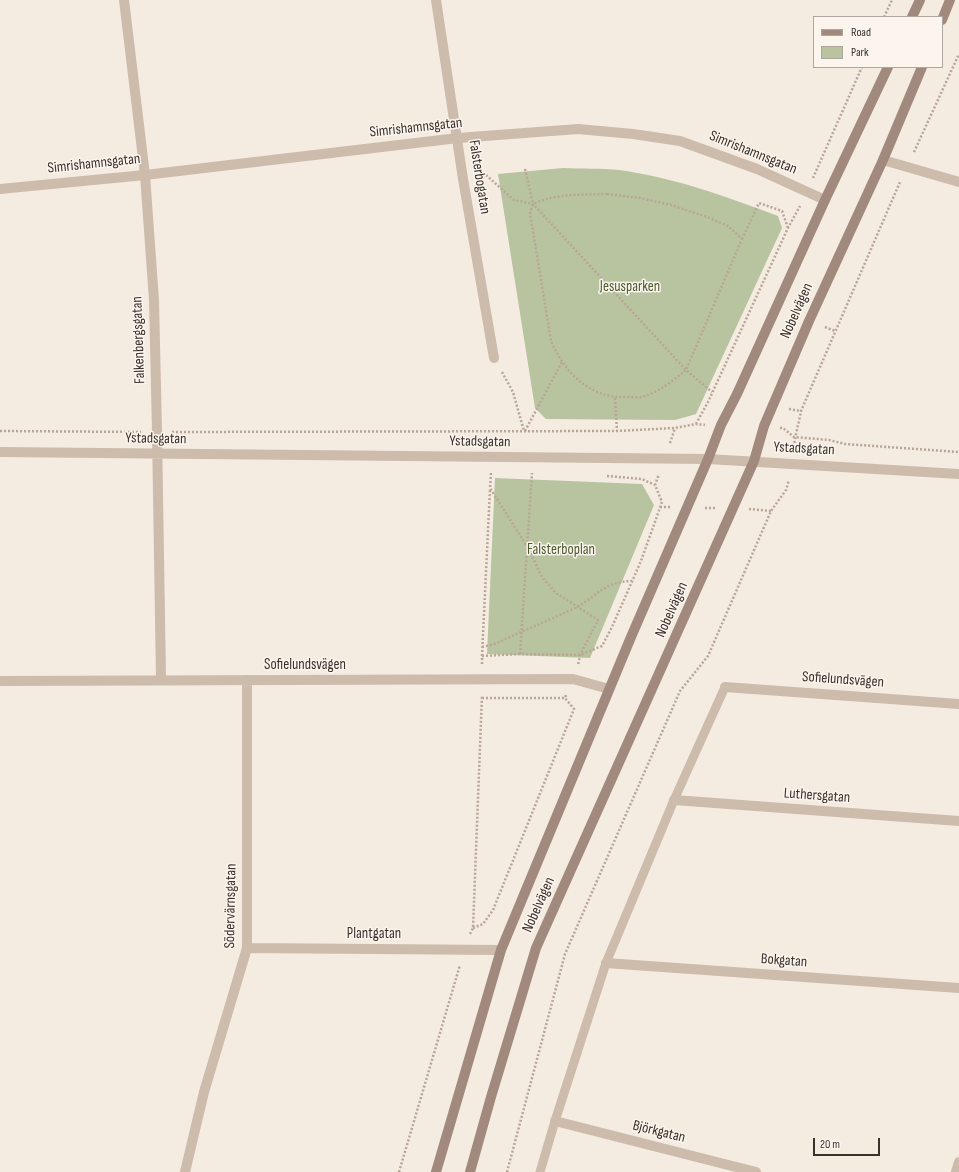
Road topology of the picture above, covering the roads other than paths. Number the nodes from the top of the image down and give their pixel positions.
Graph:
1 (124, 0) edge
2 (436, 0) edge
3 (920, 0) edge
4 (950, 0) edge
5 (912, 16) edge
6 (943, 18) edge
7 (888, 68) edge
8 (922, 68) edge
9 (458, 138) junction
10 (883, 160) junction
11 (144, 174) junction
12 (959, 182) edge
13 (0, 189) edge
14 (825, 200) junction
15 (494, 358) road end
16 (0, 452) edge
17 (157, 454) junction
18 (708, 459) junction
19 (754, 462) junction
20 (959, 474) edge
21 (161, 680) junction
22 (247, 680) junction
23 (0, 681) edge
24 (725, 686) joint
25 (609, 689) junction
26 (959, 704) edge
27 (674, 800) junction
28 (959, 821) edge
29 (247, 948) junction
30 (501, 950) junction
31 (606, 963) junction
32 (959, 988) edge
33 (555, 1121) junction
34 (959, 1162) edge
35 (185, 1172) edge
36 (436, 1172) edge
37 (470, 1172) edge
38 (540, 1172) edge
39 (756, 1172) edge
40 (956, 1172) edge

1 - 11 street, Falkenbergsgatan
2 - 9 street, Falsterbogatan
3 - 5 main road
4 - 6 main road
7 - 14 main road, Nobelvägen
8 - 10 main road, Nobelvägen
9 - 11 street, Simrishamnsgatan
9 - 14 street, Simrishamnsgatan
9 - 15 street, Falsterbogatan
10 - 12 street
10 - 19 main road, Nobelvägen
11 - 13 street, Simrishamnsgatan
11 - 17 street, Falkenbergsgatan
14 - 18 main road, Nobelvägen
16 - 17 street, Ystadsgatan
17 - 18 street, Ystadsgatan
17 - 21 street, Falkenbergsgatan
18 - 19 street, Ystadsgatan
18 - 25 main road, Nobelvägen
19 - 20 street, Ystadsgatan
19 - 37 main road, Nobelvägen
21 - 22 street, Sofielundsvägen
21 - 23 street, Sofielundsvägen
22 - 25 street, Sofielundsvägen
22 - 29 street, Södervärnsgatan
24 - 26 street, Sofielundsvägen
24 - 27 lane
25 - 30 main road, Nobelvägen
27 - 28 street, Luthersgatan
27 - 31 lane
29 - 30 street, Plantgatan
29 - 35 street, Södervärnsgatan
30 - 36 main road, Nobelvägen
31 - 32 street, Bokgatan
31 - 33 lane
33 - 38 lane
33 - 39 street, Björkgatan
34 - 40 street

